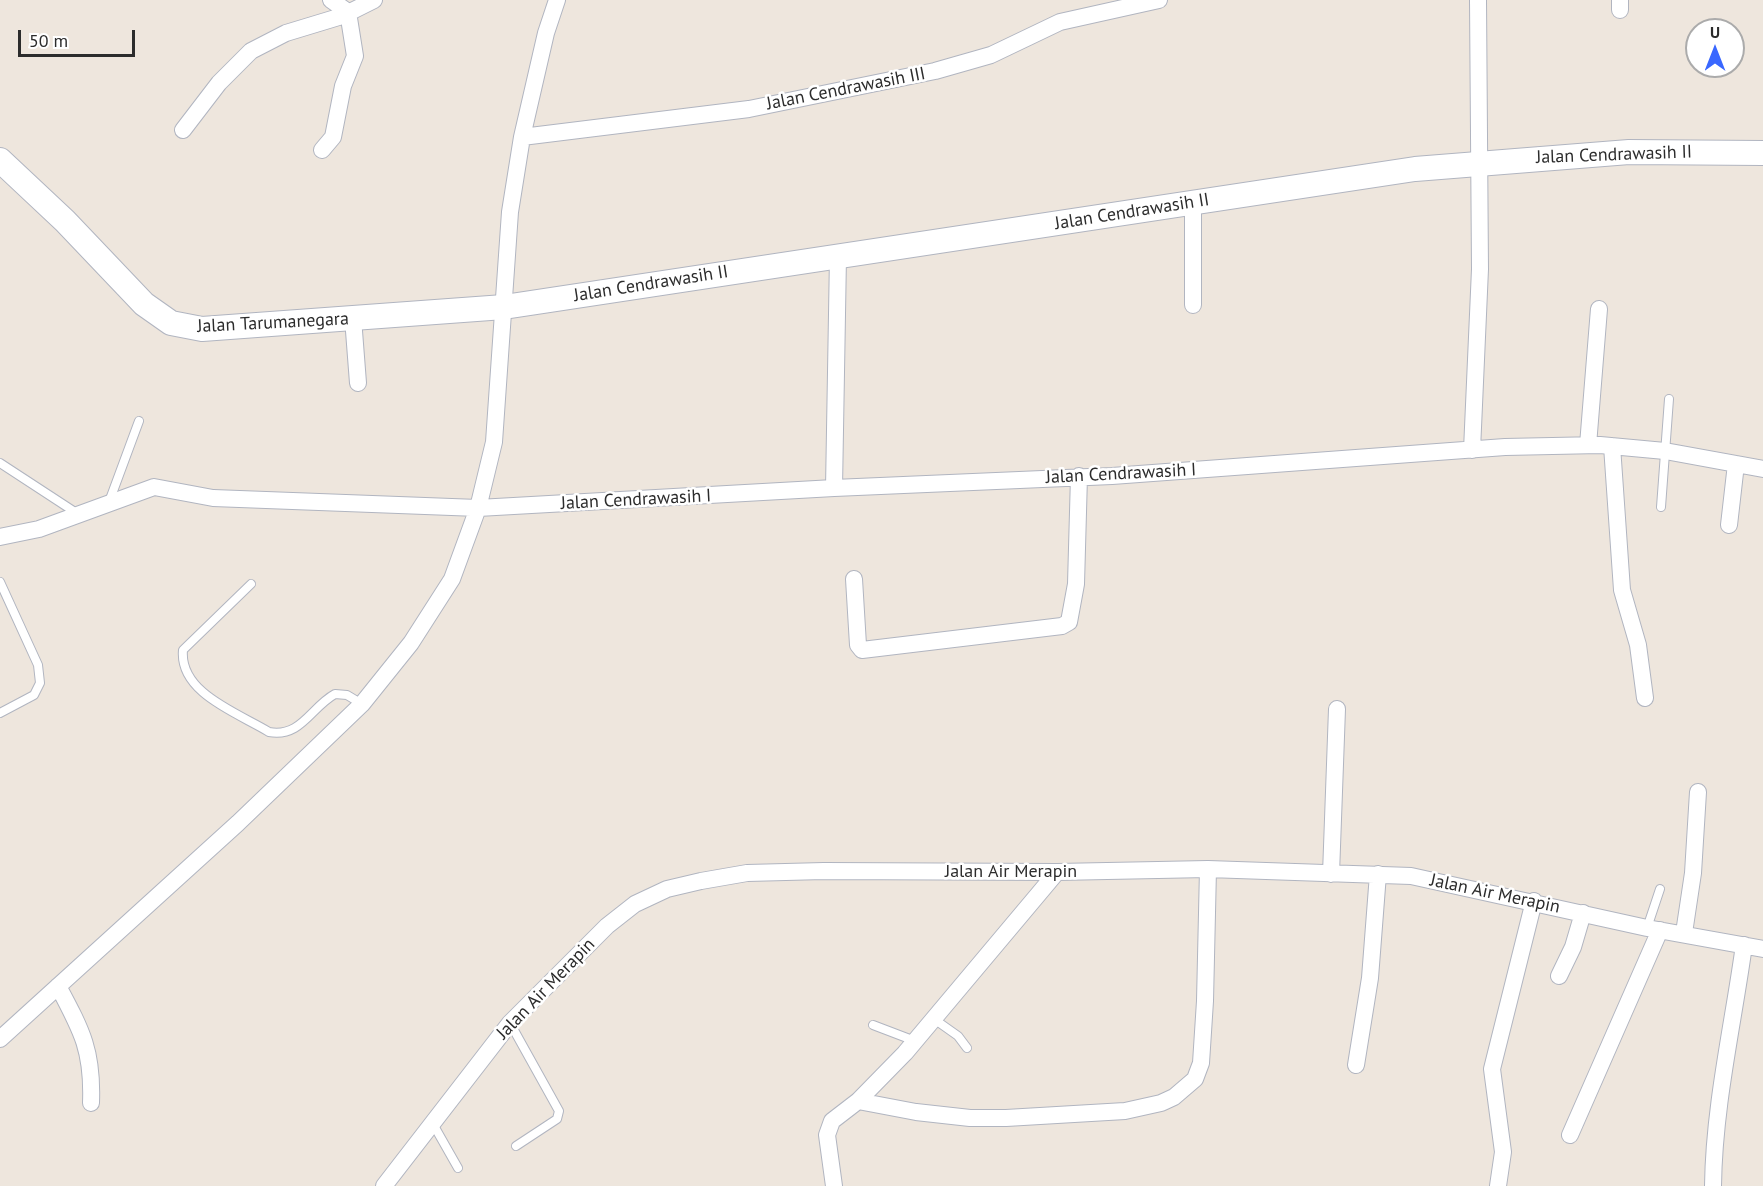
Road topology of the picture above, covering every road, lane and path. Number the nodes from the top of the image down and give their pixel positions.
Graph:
1 (331, 0) edge
2 (374, 0) edge
3 (1159, 0) edge
4 (1478, 0) edge
5 (553, 1) edge
6 (348, 12) junction
7 (183, 130) dead end
8 (522, 137) junction
9 (322, 150) dead end
10 (1763, 153) edge
11 (0, 160) edge
12 (1480, 162) junction
13 (1193, 203) junction
14 (838, 256) junction
15 (1193, 305) dead end
16 (504, 307) junction
17 (1599, 309) dead end
18 (353, 318) junction
19 (358, 383) dead end
20 (1669, 399) dead end
21 (139, 420) dead end
22 (1588, 445) junction
23 (1612, 446) junction
24 (1472, 450) junction
25 (1665, 451) junction
26 (0, 464) edge
27 (1736, 464) junction
28 (1763, 469) edge
29 (1079, 477) junction
30 (834, 488) junction
31 (107, 505) junction
32 (1661, 507) dead end
33 (478, 508) junction
34 (80, 515) junction
35 (1729, 525) dead end
36 (0, 537) edge
37 (854, 579) dead end
38 (0, 582) edge
39 (251, 584) dead end
40 (1645, 698) dead end
41 (362, 704) junction
42 (1337, 709) dead end
43 (0, 713) edge
44 (1698, 792) dead end
45 (1208, 869) junction
46 (1056, 872) junction
47 (1331, 874) junction
48 (1378, 874) junction
49 (1660, 889) dead end
50 (1534, 901) junction
51 (1583, 913) junction
52 (1654, 929) junction
53 (1684, 933) junction
54 (1744, 945) junction
55 (1763, 949) edge
56 (1559, 976) dead end
57 (58, 986) junction
58 (934, 1019) junction
59 (510, 1023) junction
60 (873, 1026) dead end
61 (0, 1039) edge
62 (915, 1041) junction
63 (967, 1048) dead end
64 (1356, 1065) dead end
65 (858, 1101) junction
66 (90, 1103) dead end
67 (432, 1124) junction
68 (1570, 1135) dead end
69 (516, 1146) dead end
70 (458, 1168) dead end
71 (384, 1186) edge
72 (834, 1186) edge
73 (1498, 1186) edge
74 (1713, 1186) edge

1 - 6 street
2 - 6 street
3 - 8 street, Jalan Cendrawasih III
4 - 12 street
5 - 8 street
6 - 7 street
6 - 9 street
8 - 16 street
10 - 12 street, Jalan Cendrawasih II
11 - 18 street, Jalan Tarumanegara
12 - 13 street, Jalan Cendrawasih II
12 - 24 street
13 - 14 street, Jalan Cendrawasih II
13 - 15 street
14 - 16 street, Jalan Cendrawasih II
14 - 30 street
16 - 18 street, Jalan Tarumanegara
16 - 33 street
17 - 22 street
18 - 19 street
20 - 25 lane
21 - 31 lane
22 - 23 street, Jalan Cendrawasih I
22 - 24 street, Jalan Cendrawasih I
23 - 25 street, Jalan Cendrawasih I
23 - 40 street
24 - 29 street, Jalan Cendrawasih I
25 - 27 street, Jalan Cendrawasih I
25 - 32 lane
26 - 34 lane
27 - 28 street, Jalan Cendrawasih I
27 - 35 street
29 - 30 street, Jalan Cendrawasih I
29 - 37 street
30 - 33 street, Jalan Cendrawasih I
31 - 33 street, Jalan Cendrawasih I
31 - 34 street, Jalan Cendrawasih I
33 - 41 street
34 - 36 street, Jalan Cendrawasih I
38 - 43 lane
39 - 41 lane
41 - 57 street
42 - 47 street
44 - 53 street
45 - 46 street, Jalan Air Merapin
45 - 47 street, Jalan Air Merapin
45 - 65 street
46 - 58 street
46 - 59 street, Jalan Air Merapin
47 - 48 street, Jalan Air Merapin
48 - 50 street, Jalan Air Merapin
48 - 64 street
49 - 52 lane
50 - 51 street, Jalan Air Merapin
50 - 73 street
51 - 52 street, Jalan Air Merapin
51 - 56 street
52 - 53 street, Jalan Air Merapin
52 - 68 street
53 - 54 street, Jalan Air Merapin
54 - 55 street, Jalan Air Merapin
54 - 74 street
57 - 61 street
57 - 66 street
58 - 62 street
58 - 63 lane
59 - 67 street, Jalan Air Merapin
59 - 69 lane
60 - 62 lane
62 - 65 street
65 - 72 street
67 - 70 lane
67 - 71 street, Jalan Air Merapin

